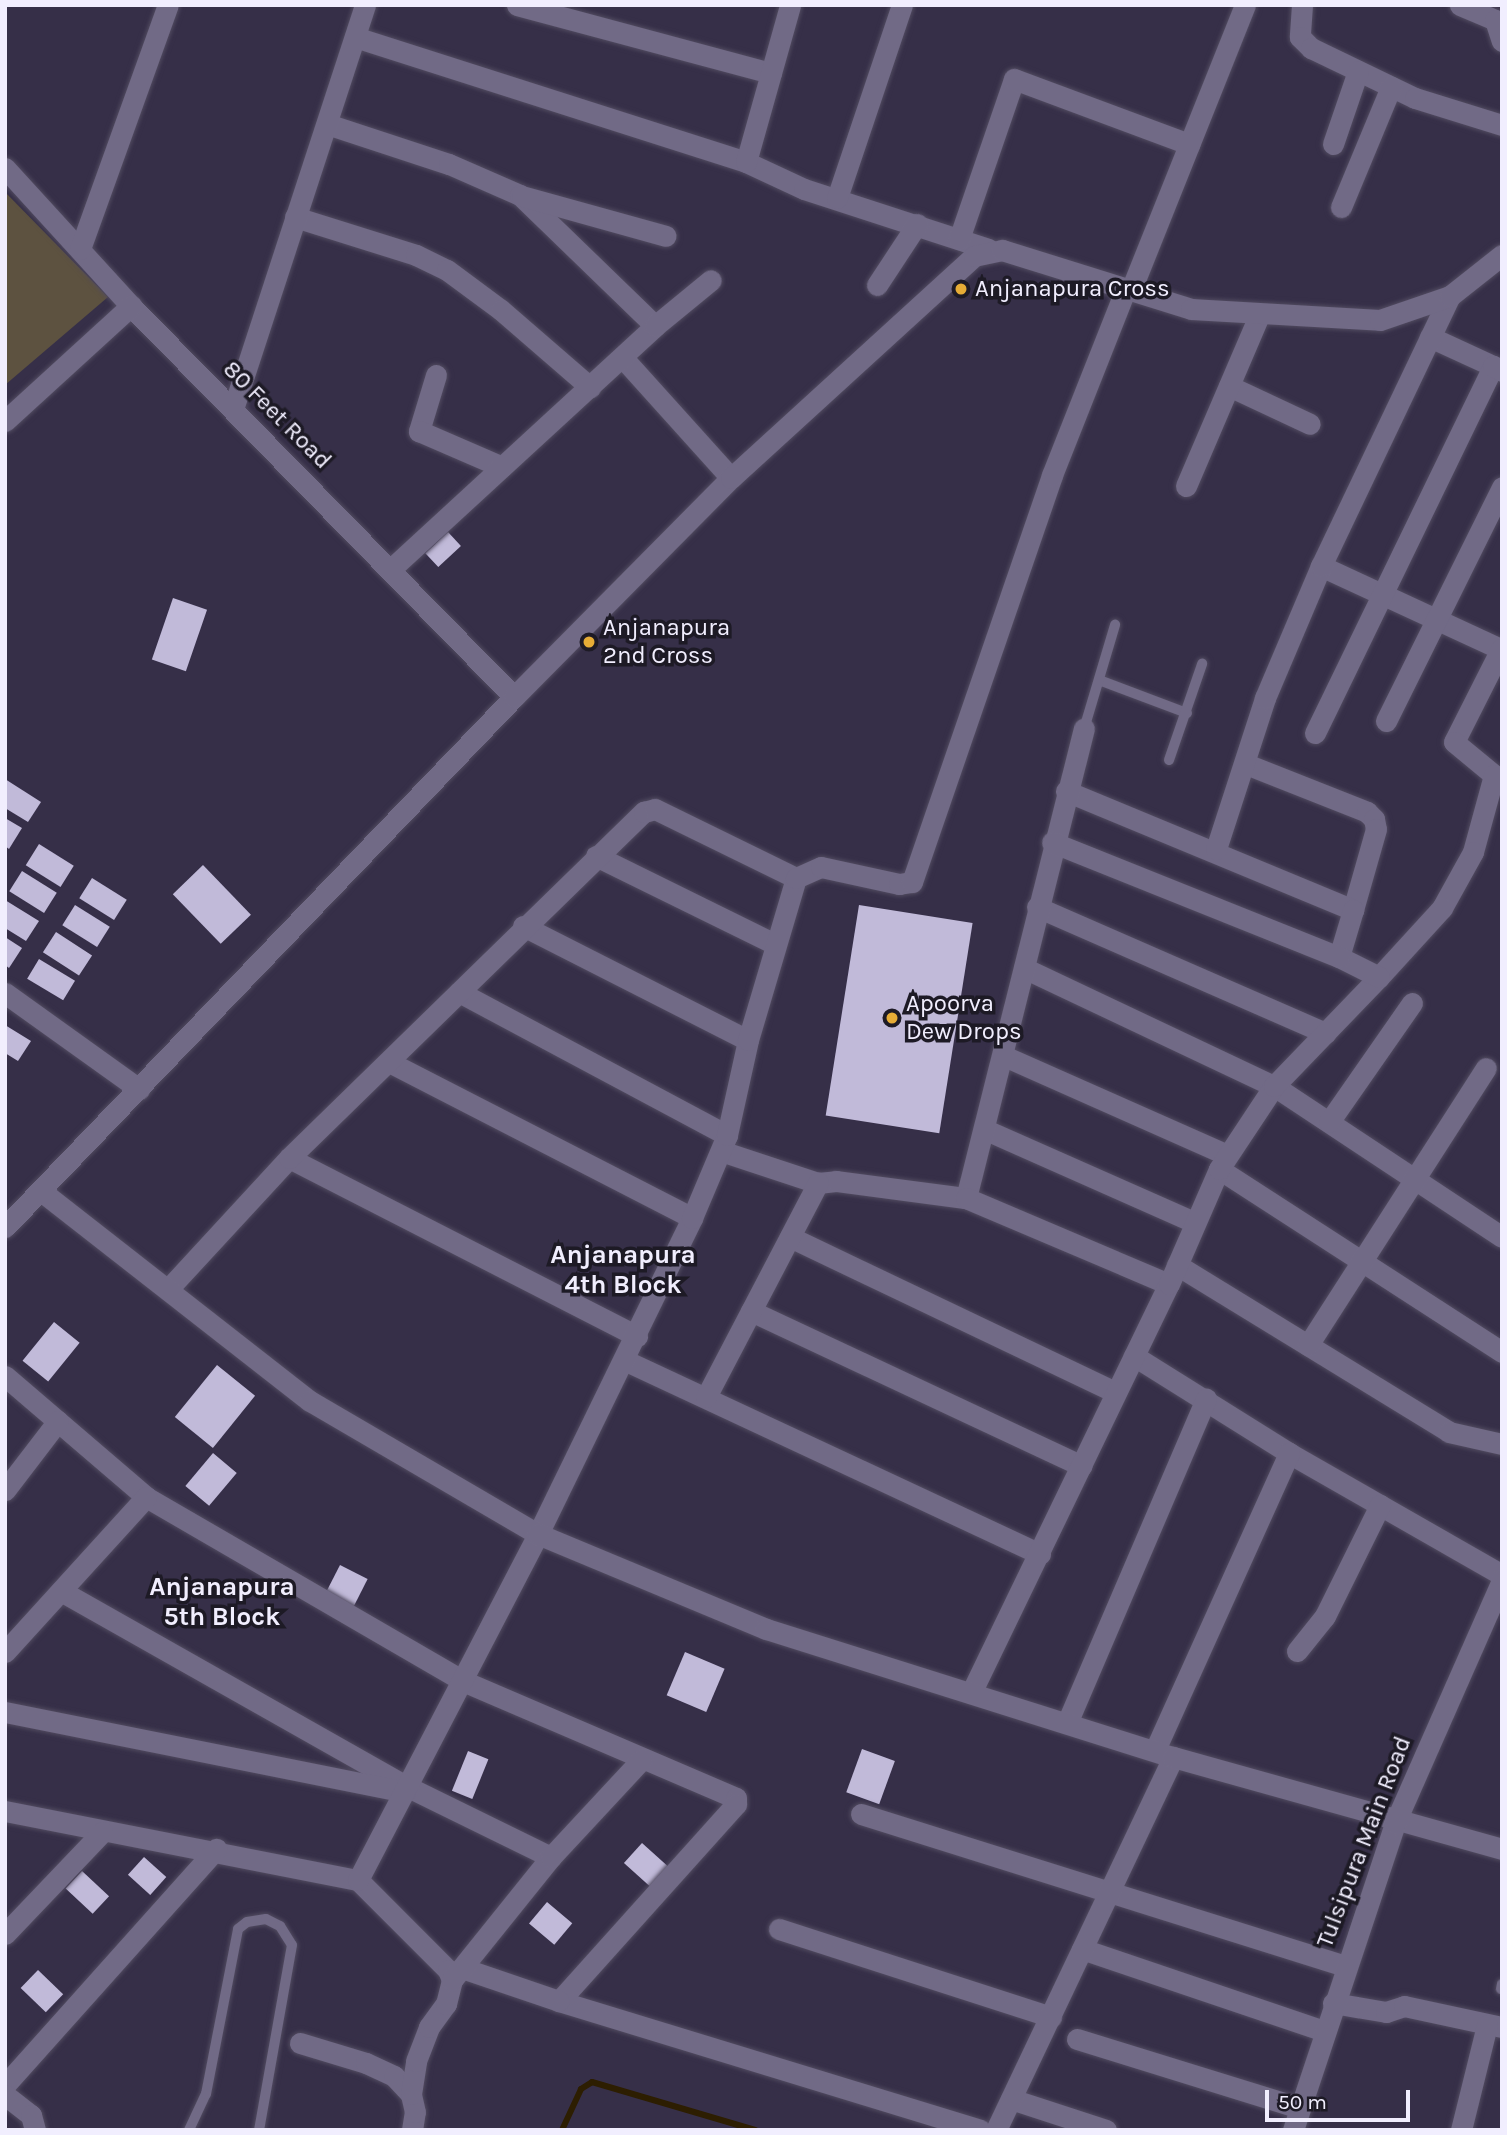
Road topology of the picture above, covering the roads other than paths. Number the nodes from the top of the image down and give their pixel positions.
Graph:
1 (168, 5) edge
2 (365, 5) edge
3 (517, 5) edge
4 (790, 5) edge
5 (902, 5) edge
6 (1245, 5) edge
7 (1302, 5) edge
8 (1460, 5) edge
9 (355, 37) junction
10 (1502, 41) edge
11 (1358, 71) junction
12 (771, 73) junction
13 (1391, 87) junction
14 (327, 124) junction
15 (1502, 125) edge
16 (1189, 145) junction
17 (1333, 145) dead end
18 (746, 162) junction
19 (5, 168) edge
20 (520, 195) junction
21 (837, 198) junction
22 (1341, 207) dead end
23 (295, 217) junction
24 (917, 224) junction
25 (666, 236) dead end
26 (959, 239) junction
27 (80, 249) junction
28 (989, 249) junction
29 (1502, 255) edge
30 (711, 281) dead end
31 (877, 285) dead end
32 (1128, 289) junction
33 (1450, 296) junction
34 (131, 306) junction
35 (1259, 316) junction
36 (656, 326) junction
37 (1430, 337) junction
38 (622, 358) junction
39 (1497, 369) edge
40 (436, 375) dead end
41 (1229, 386) junction
42 (590, 387) junction
43 (233, 409) junction
44 (5, 421) edge
45 (1310, 424) dead end
46 (502, 467) junction
47 (731, 478) junction
48 (1186, 486) dead end
49 (1502, 487) edge
50 (1497, 510) edge
51 (1321, 566) junction
52 (392, 569) junction
53 (1380, 595) junction
54 (1435, 619) junction
55 (1115, 625) dead end
56 (1502, 648) edge
57 (1202, 664) dead end
58 (1098, 680) junction
59 (514, 697) junction
60 (1187, 713) junction
61 (1386, 721) dead end
62 (1084, 729) joint
63 (1315, 733) dead end
64 (1170, 760) dead end
65 (1246, 764) junction
66 (1066, 791) junction
67 (1052, 842) junction
68 (1216, 849) junction
69 (596, 856) junction
70 (796, 878) junction
71 (1037, 907) junction
72 (1353, 910) junction
73 (523, 926) junction
74 (775, 944) junction
75 (1339, 957) junction
76 (1024, 968) junction
77 (1379, 977) junction
78 (459, 992) junction
79 (5, 993) edge
80 (1412, 1003) dead end
81 (1326, 1033) junction
82 (748, 1040) junction
83 (1004, 1056) junction
84 (388, 1062) junction
85 (1486, 1068) dead end
86 (1274, 1086) junction
87 (139, 1089) junction
88 (1329, 1122) junction
89 (986, 1130) junction
90 (724, 1143) junction
91 (289, 1158) junction
92 (1223, 1162) junction
93 (1413, 1179) junction
94 (817, 1183) junction
95 (41, 1191) junction
96 (966, 1198) junction
97 (692, 1219) junction
98 (1194, 1222) junction
99 (5, 1227) edge
100 (1499, 1227) edge
101 (790, 1237) junction
102 (1359, 1262) junction
103 (1177, 1265) junction
104 (1168, 1284) junction
105 (170, 1287) junction
106 (751, 1311) junction
107 (637, 1336) junction
108 (1308, 1345) junction
109 (1502, 1352) edge
110 (1134, 1356) junction
111 (624, 1360) junction
112 (5, 1376) edge
113 (1115, 1392) junction
114 (706, 1397) junction
115 (1206, 1399) junction
116 (58, 1421) junction
117 (1502, 1444) edge
118 (1289, 1453) junction
119 (1082, 1466) junction
120 (5, 1490) edge
121 (146, 1497) junction
122 (1380, 1505) junction
123 (538, 1534) junction
124 (1040, 1553) junction
125 (1502, 1577) edge
126 (61, 1591) junction
127 (1297, 1651) dead end
128 (5, 1652) edge
129 (463, 1681) junction
130 (971, 1693) junction
131 (5, 1712) edge
132 (1067, 1723) junction
133 (1164, 1754) junction
134 (642, 1759) junction
135 (407, 1790) junction
136 (5, 1811) edge
137 (862, 1814) dead end
138 (1395, 1823) junction
139 (102, 1832) junction
140 (216, 1849) junction
141 (1502, 1849) edge
142 (551, 1857) junction
143 (358, 1880) junction
144 (1108, 1894) junction
145 (779, 1929) dead end
146 (5, 1934) edge
147 (1082, 1949) junction
148 (1345, 1966) junction
149 (457, 1974) junction
150 (559, 2001) junction
151 (1333, 2003) junction
152 (1051, 2017) junction
153 (1494, 2026) edge
154 (1324, 2031) junction
155 (1077, 2039) dead end
156 (300, 2042) dead end
157 (5, 2085) edge
158 (411, 2094) junction
159 (5, 2095) edge
160 (1011, 2099) junction
161 (1300, 2108) junction
162 (35, 2130) edge
163 (189, 2130) edge
164 (259, 2130) edge
165 (412, 2130) edge
166 (980, 2130) edge
167 (996, 2130) edge
168 (1106, 2130) edge
169 (1293, 2130) edge
170 (1461, 2130) edge

1 - 27 street
2 - 9 street
3 - 12 street
4 - 12 street
5 - 21 street
6 - 16 street
7 - 11 street
8 - 10 street
9 - 14 street
9 - 18 street
11 - 13 street
11 - 17 street
12 - 18 street
13 - 15 street
13 - 22 street
14 - 20 street
14 - 23 street
16 - 26 street
16 - 32 street
18 - 21 street
19 - 27 street, 80 Feet Road
20 - 25 street
20 - 36 street
21 - 24 street
23 - 42 street
23 - 43 street
24 - 26 street
24 - 31 street
26 - 28 street
27 - 34 street, 80 Feet Road
28 - 32 street
28 - 47 street
29 - 33 street
30 - 36 street
32 - 35 street
32 - 70 street
33 - 35 street
33 - 37 street
34 - 43 street, 80 Feet Road
34 - 44 street
35 - 41 street
36 - 38 street
37 - 39 street
37 - 51 street
38 - 42 street
38 - 47 street
39 - 53 street
40 - 46 street
41 - 45 street
41 - 48 street
42 - 46 street
43 - 52 street, 80 Feet Road
46 - 52 street
47 - 59 street
49 - 50 street
50 - 54 street
51 - 53 street
51 - 65 street
52 - 59 street, 80 Feet Road
53 - 54 street
53 - 63 street
54 - 56 street
54 - 61 street
55 - 58 lane
56 - 77 street
57 - 60 lane
58 - 60 lane
58 - 62 lane
59 - 87 street
60 - 64 lane
62 - 66 street
65 - 68 street
65 - 72 street
66 - 67 street
66 - 68 street
67 - 71 street
67 - 75 street
68 - 72 street
69 - 70 street
69 - 73 street
69 - 74 street
70 - 74 street
71 - 76 street
71 - 81 street
72 - 75 street
73 - 78 street
73 - 82 street
74 - 82 street
75 - 77 street
76 - 83 street
76 - 86 street
77 - 81 street
78 - 84 street
78 - 90 street
79 - 87 street
80 - 88 street
81 - 86 street
82 - 90 street
83 - 89 street
83 - 92 street
84 - 91 street
84 - 97 street
85 - 93 street
86 - 88 street
86 - 92 street
87 - 95 street
88 - 93 street
89 - 96 street
89 - 98 street
90 - 94 street
90 - 97 street
91 - 105 street
91 - 107 street
92 - 98 street
92 - 102 street
93 - 100 street
93 - 102 street
94 - 96 street
94 - 101 street
95 - 99 street
95 - 105 street
96 - 104 street
97 - 107 street
98 - 103 street
101 - 106 street
101 - 113 street
102 - 108 street
102 - 109 street
103 - 104 street
103 - 108 street
104 - 110 street
105 - 123 street
106 - 114 street
106 - 119 street
107 - 111 street
108 - 117 street
110 - 113 street
110 - 115 street
111 - 114 street
111 - 123 street
112 - 116 street
113 - 119 street
114 - 124 street
115 - 118 street
115 - 132 street
116 - 120 street
116 - 121 street
118 - 122 street
118 - 133 street
119 - 124 street
121 - 126 street
121 - 129 street
122 - 125 street
122 - 127 street
123 - 129 street
123 - 130 street
124 - 130 street
125 - 138 street, Tulsipura Main Road
126 - 128 street
126 - 135 street
129 - 134 street
129 - 135 street
130 - 132 street
131 - 135 street
132 - 133 street
133 - 138 street
133 - 144 street
134 - 142 street
134 - 150 street
135 - 142 street
135 - 143 street
136 - 139 street
137 - 144 street
138 - 141 street
138 - 148 street, Tulsipura Main Road
139 - 140 street
139 - 146 street
140 - 143 street
140 - 157 street
142 - 149 street
143 - 149 street
144 - 147 street
144 - 148 street
145 - 152 street
147 - 152 street
147 - 154 street
148 - 151 street, Tulsipura Main Road
149 - 150 street
149 - 158 street
150 - 166 street
151 - 153 street
151 - 154 street, Tulsipura Main Road
152 - 160 street
153 - 170 street
154 - 161 street, Tulsipura Main Road
155 - 161 street
156 - 158 street
158 - 165 street
159 - 162 street
160 - 167 street
160 - 168 street
161 - 169 street, Tulsipura Main Road
163 - 164 lane

